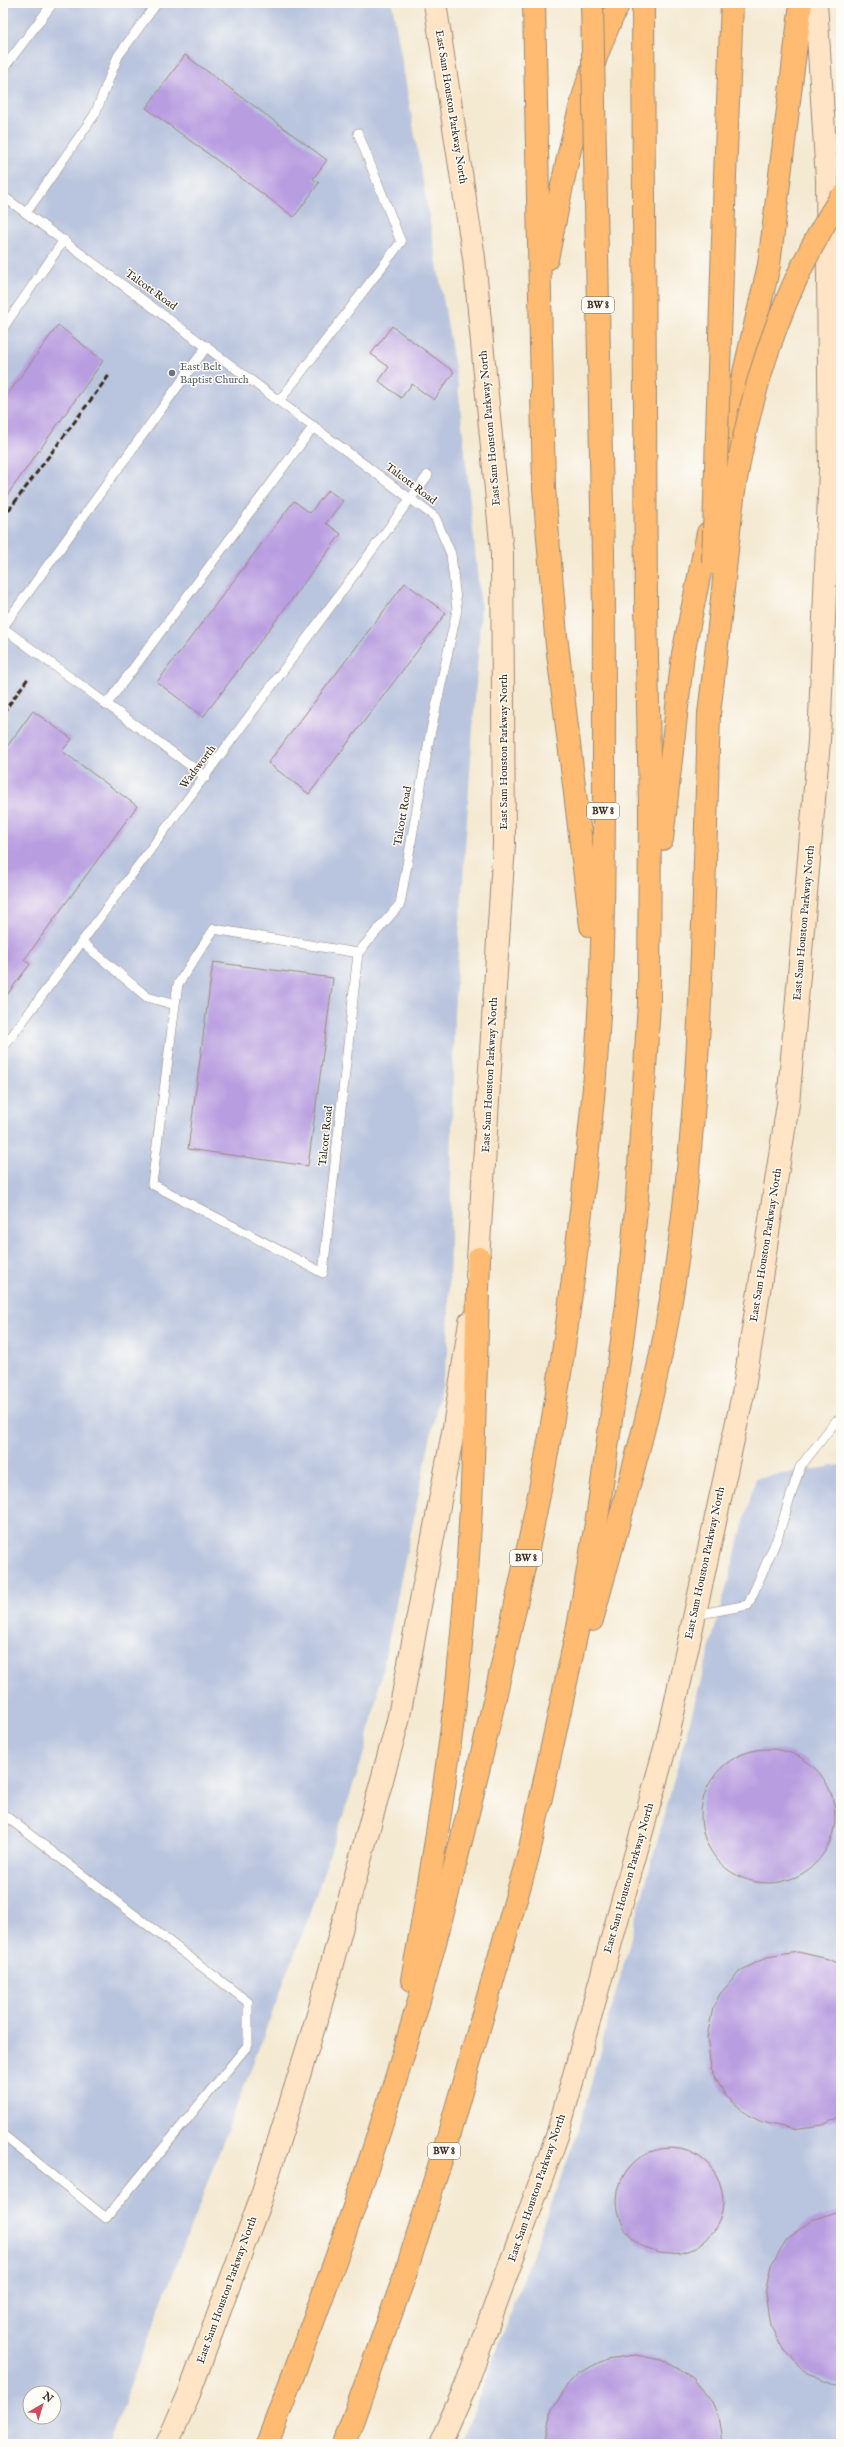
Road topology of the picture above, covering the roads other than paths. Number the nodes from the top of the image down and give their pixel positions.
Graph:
1 (54, 3) edge
2 (157, 3) edge
3 (434, 3) edge
4 (534, 3) edge
5 (592, 3) edge
6 (618, 3) edge
7 (643, 3) edge
8 (732, 3) edge
9 (801, 3) edge
10 (816, 3) edge
11 (3, 69) edge
12 (358, 133) dead end
13 (3, 196) edge
14 (841, 197) edge
15 (26, 213) junction
16 (64, 240) junction
17 (538, 300) junction
18 (3, 328) edge
19 (207, 346) junction
20 (280, 400) junction
21 (314, 426) junction
22 (428, 475) dead end
23 (412, 499) junction
24 (3, 628) edge
25 (106, 705) junction
26 (709, 714) junction
27 (206, 777) junction
28 (82, 942) junction
29 (358, 953) junction
30 (649, 1003) junction
31 (175, 1005) junction
32 (598, 1015) junction
33 (3, 1048) edge
34 (479, 1258) junction
35 (841, 1420) edge
36 (694, 1615) junction
37 (3, 1814) edge
38 (529, 1853) junction
39 (393, 2090) junction
40 (4, 2138) edge
41 (167, 2444) edge
42 (267, 2444) edge
43 (344, 2444) edge
44 (440, 2444) edge

1 - 11 lane
2 - 15 lane
3 - 34 main road, East Sam Houston Parkway North
4 - 17 highway
5 - 32 highway, BW 8, bridge
6 - 17 highway
7 - 30 highway, BW 8
8 - 26 highway, bridge
9 - 30 highway
10 - 36 main road, East Sam Houston Parkway North
12 - 20 lane
13 - 15 lane, Talcott Road
14 - 26 highway, bridge
15 - 16 lane, Talcott Road
16 - 18 lane
16 - 19 lane, Talcott Road
17 - 32 highway
19 - 20 lane, Talcott Road
19 - 24 lane
20 - 21 lane, Talcott Road
21 - 23 lane, Talcott Road
21 - 25 lane
22 - 23 lane, Wadsworth
23 - 27 lane, Wadsworth
23 - 29 lane, Talcott Road
24 - 25 lane
25 - 27 lane
26 - 38 highway
27 - 28 lane, Wadsworth
28 - 31 lane
28 - 33 lane, Wadsworth
29 - 31 lane
29 - 31 lane, Talcott Road
30 - 38 highway, BW 8
32 - 39 highway, BW 8
34 - 39 highway
34 - 41 main road, East Sam Houston Parkway North
35 - 36 lane
36 - 44 main road, East Sam Houston Parkway North
37 - 40 lane
38 - 43 highway, BW 8
39 - 42 highway, BW 8

